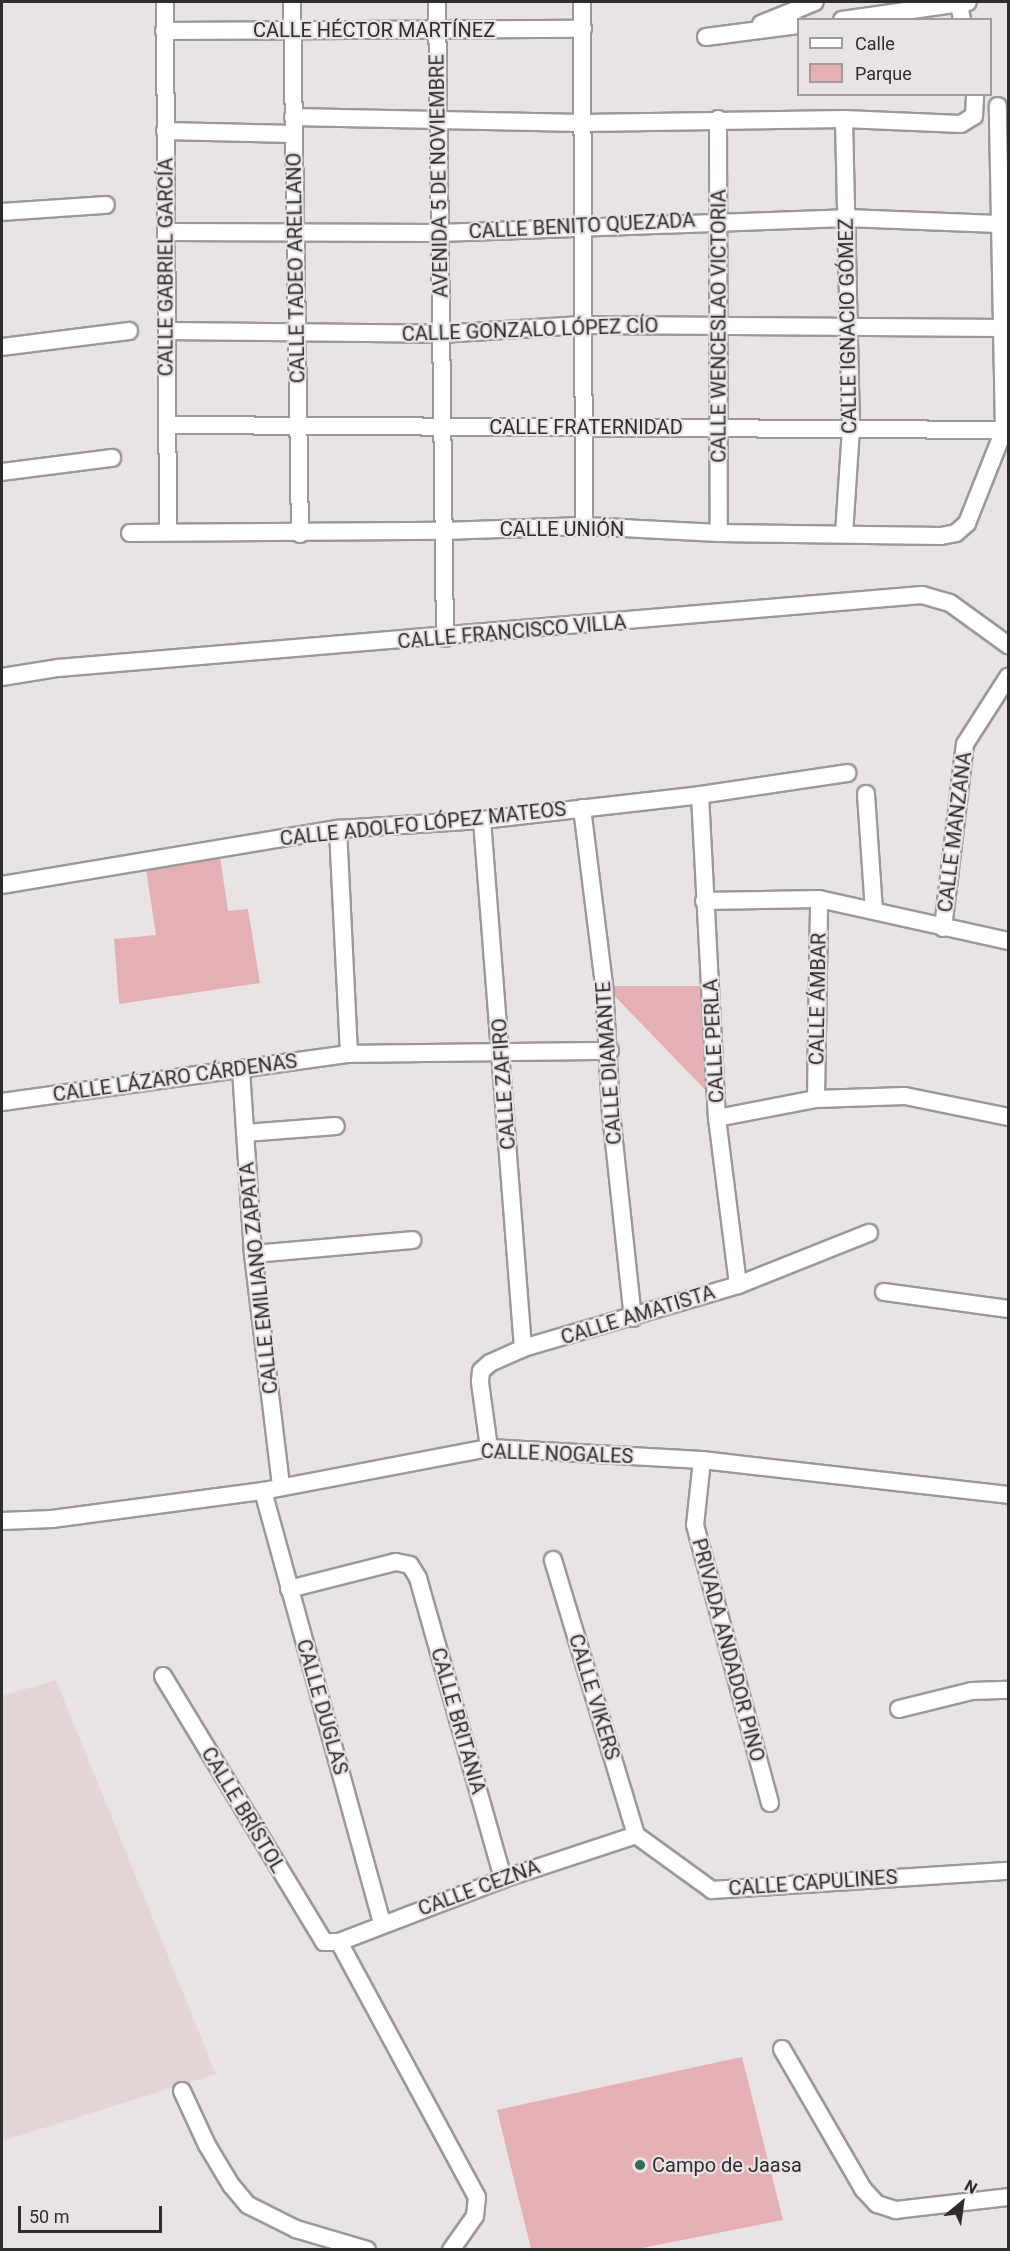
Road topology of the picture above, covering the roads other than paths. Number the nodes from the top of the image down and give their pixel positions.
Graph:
1 (165, 2) edge
2 (292, 2) edge
3 (437, 2) edge
4 (582, 2) edge
5 (815, 2) edge
6 (963, 8) edge
7 (862, 18) edge
8 (797, 25) edge
9 (437, 29) junction
10 (583, 29) junction
11 (164, 31) junction
12 (292, 31) junction
13 (741, 33) junction
14 (706, 37) dead end
15 (976, 100) edge
16 (1003, 106) edge
17 (718, 119) junction
18 (844, 119) junction
19 (438, 120) junction
20 (582, 123) junction
21 (294, 125) junction
22 (165, 131) junction
23 (106, 205) dead end
24 (2, 212) edge
25 (846, 218) junction
26 (719, 220) junction
27 (998, 224) junction
28 (583, 225) junction
29 (166, 232) junction
30 (295, 232) junction
31 (440, 233) junction
32 (582, 325) junction
33 (718, 327) junction
34 (850, 328) junction
35 (1001, 328) junction
36 (129, 331) dead end
37 (167, 331) junction
38 (297, 334) junction
39 (441, 334) junction
40 (2, 347) edge
41 (168, 425) junction
42 (298, 425) junction
43 (584, 426) junction
44 (443, 427) junction
45 (719, 427) junction
46 (851, 429) junction
47 (1004, 430) junction
48 (112, 458) dead end
49 (2, 472) edge
50 (584, 526) junction
51 (444, 531) junction
52 (168, 532) junction
53 (130, 533) dead end
54 (718, 533) junction
55 (300, 534) junction
56 (844, 534) junction
57 (445, 638) junction
58 (1008, 645) edge
59 (2, 677) edge
60 (1008, 677) edge
61 (847, 773) dead end
62 (866, 794) dead end
63 (700, 795) junction
64 (582, 808) junction
65 (482, 820) junction
66 (338, 829) junction
67 (2, 885) edge
68 (819, 899) junction
69 (704, 901) junction
70 (874, 911) junction
71 (943, 928) junction
72 (1008, 941) edge
73 (502, 1050) junction
74 (610, 1051) junction
75 (349, 1054) junction
76 (242, 1069) junction
77 (816, 1099) junction
78 (2, 1102) edge
79 (1008, 1117) edge
80 (717, 1118) junction
81 (336, 1126) dead end
82 (245, 1133) junction
83 (869, 1233) dead end
84 (412, 1240) dead end
85 (254, 1254) junction
86 (738, 1285) junction
87 (884, 1292) dead end
88 (1008, 1310) edge
89 (633, 1318) junction
90 (523, 1348) junction
91 (489, 1448) junction
92 (702, 1460) junction
93 (281, 1486) junction
94 (263, 1491) junction
95 (1008, 1495) edge
96 (2, 1521) edge
97 (553, 1560) dead end
98 (290, 1589) junction
99 (163, 1676) dead end
100 (1008, 1690) edge
101 (899, 1709) dead end
102 (770, 1803) dead end
103 (636, 1835) junction
104 (1008, 1871) edge
105 (503, 1879) junction
106 (382, 1923) junction
107 (332, 1942) junction
108 (782, 2049) dead end
109 (182, 2091) dead end
110 (1008, 2197) edge
111 (367, 2250) edge
112 (451, 2250) edge

1 - 11 street, CALLE GABRIEL GARCÍA
2 - 12 street, CALLE TADEO ARELLANO
3 - 9 street, AVENIDA 5 DE NOVIEMBRE
4 - 10 street
5 - 13 street
6 - 7 street
8 - 13 street
9 - 10 street, CALLE HÉCTOR MARTÍNEZ
9 - 12 street, CALLE HÉCTOR MARTÍNEZ
9 - 19 street, AVENIDA 5 DE NOVIEMBRE
10 - 20 street
11 - 12 street, CALLE HÉCTOR MARTÍNEZ
11 - 22 street, CALLE GABRIEL GARCÍA
12 - 21 street, CALLE TADEO ARELLANO
13 - 14 street
15 - 16 street
15 - 18 street
16 - 27 street
17 - 18 street
17 - 20 street
17 - 26 street, CALLE WENCESLAO VICTORIA
18 - 25 street, CALLE IGNACIO GÓMEZ
19 - 20 street
19 - 21 street
19 - 31 street, AVENIDA 5 DE NOVIEMBRE
20 - 28 street
21 - 22 street
21 - 30 street, CALLE TADEO ARELLANO
22 - 29 street, CALLE GABRIEL GARCÍA
23 - 24 street
25 - 26 street, CALLE BENITO QUEZADA
25 - 27 street, CALLE BENITO QUEZADA
25 - 34 street, CALLE IGNACIO GÓMEZ
26 - 28 street, CALLE BENITO QUEZADA
26 - 33 street, CALLE WENCESLAO VICTORIA
27 - 35 street
28 - 31 street, CALLE BENITO QUEZADA
28 - 32 street
29 - 30 street, CALLE BENITO QUEZADA
29 - 37 street, CALLE GABRIEL GARCÍA
30 - 31 street, CALLE BENITO QUEZADA
30 - 38 street, CALLE TADEO ARELLANO
31 - 39 street, AVENIDA 5 DE NOVIEMBRE
32 - 33 street, CALLE GONZALO LÓPEZ CÍO
32 - 39 street, CALLE GONZALO LÓPEZ CÍO
32 - 43 street
33 - 34 street, CALLE GONZALO LÓPEZ CÍO
33 - 45 street, CALLE WENCESLAO VICTORIA
34 - 35 street, CALLE GONZALO LÓPEZ CÍO
34 - 46 street, CALLE IGNACIO GÓMEZ
35 - 47 street
36 - 40 street
37 - 38 street, CALLE GONZALO LÓPEZ CÍO
37 - 41 street, CALLE GABRIEL GARCÍA
38 - 39 street, CALLE GONZALO LÓPEZ CÍO
38 - 42 street, CALLE TADEO ARELLANO
39 - 44 street, AVENIDA 5 DE NOVIEMBRE
41 - 42 street, CALLE FRATERNIDAD
41 - 52 street, CALLE GABRIEL GARCÍA
42 - 44 street, CALLE FRATERNIDAD
42 - 55 street, CALLE TADEO ARELLANO
43 - 44 street, CALLE FRATERNIDAD
43 - 45 street, CALLE FRATERNIDAD
43 - 50 street
44 - 51 street, AVENIDA 5 DE NOVIEMBRE
45 - 46 street, CALLE FRATERNIDAD
45 - 54 street, CALLE WENCESLAO VICTORIA
46 - 47 street, CALLE FRATERNIDAD
46 - 56 street, CALLE IGNACIO GÓMEZ
47 - 56 street, CALLE UNIÓN
48 - 49 street
50 - 51 street, CALLE UNIÓN
50 - 54 street, CALLE UNIÓN
51 - 55 street, CALLE UNIÓN
51 - 57 street, AVENIDA 5 DE NOVIEMBRE
52 - 53 street, CALLE UNIÓN
52 - 55 street, CALLE UNIÓN
54 - 56 street, CALLE UNIÓN
57 - 58 street, CALLE FRANCISCO VILLA
57 - 59 street, CALLE FRANCISCO VILLA
60 - 71 street, CALLE MANZANA
61 - 63 street, CALLE ADOLFO LÓPEZ MATEOS
62 - 70 street
63 - 64 street, CALLE ADOLFO LÓPEZ MATEOS
63 - 69 street, CALLE PERLA
64 - 65 street, CALLE ADOLFO LÓPEZ MATEOS
64 - 74 street, CALLE DIAMANTE
65 - 66 street, CALLE ADOLFO LÓPEZ MATEOS
65 - 73 street, CALLE ZAFIRO
66 - 67 street, CALLE ADOLFO LÓPEZ MATEOS
66 - 75 street
68 - 69 street
68 - 70 street
68 - 77 street, CALLE ÁMBAR
69 - 80 street, CALLE PERLA
70 - 71 street
71 - 72 street
73 - 74 street, CALLE LÁZARO CÁRDENAS
73 - 75 street, CALLE LÁZARO CÁRDENAS
73 - 90 street, CALLE ZAFIRO
74 - 89 street, CALLE DIAMANTE
75 - 76 street, CALLE LÁZARO CÁRDENAS
76 - 78 street, CALLE LÁZARO CÁRDENAS
76 - 82 street, CALLE EMILIANO ZAPATA
77 - 79 street
77 - 80 street
80 - 86 street, CALLE PERLA
81 - 82 street
82 - 85 street, CALLE EMILIANO ZAPATA
83 - 86 street, CALLE AMATISTA
84 - 85 street
85 - 93 street, CALLE EMILIANO ZAPATA
86 - 89 street, CALLE AMATISTA
87 - 88 street
89 - 90 street, CALLE AMATISTA
90 - 91 street, CALLE AMATISTA
91 - 92 street, CALLE NOGALES
91 - 93 street, CALLE NOGALES
92 - 95 street, CALLE NOGALES
92 - 102 street, PRIVADA ANDADOR PINO
93 - 94 street, CALLE NOGALES
94 - 96 street, CALLE NOGALES
94 - 98 street, CALLE DUGLAS
97 - 103 street, CALLE VIKERS
98 - 105 street, CALLE BRITANIA
98 - 106 street, CALLE DUGLAS
99 - 107 street, CALLE BRÍSTOL
100 - 101 street
103 - 104 street, CALLE CAPULINES
103 - 105 street, CALLE CEZNA
105 - 106 street, CALLE CEZNA
106 - 107 street, CALLE CEZNA
107 - 112 street, CALLE BRÍSTOL
108 - 110 street
109 - 111 street

